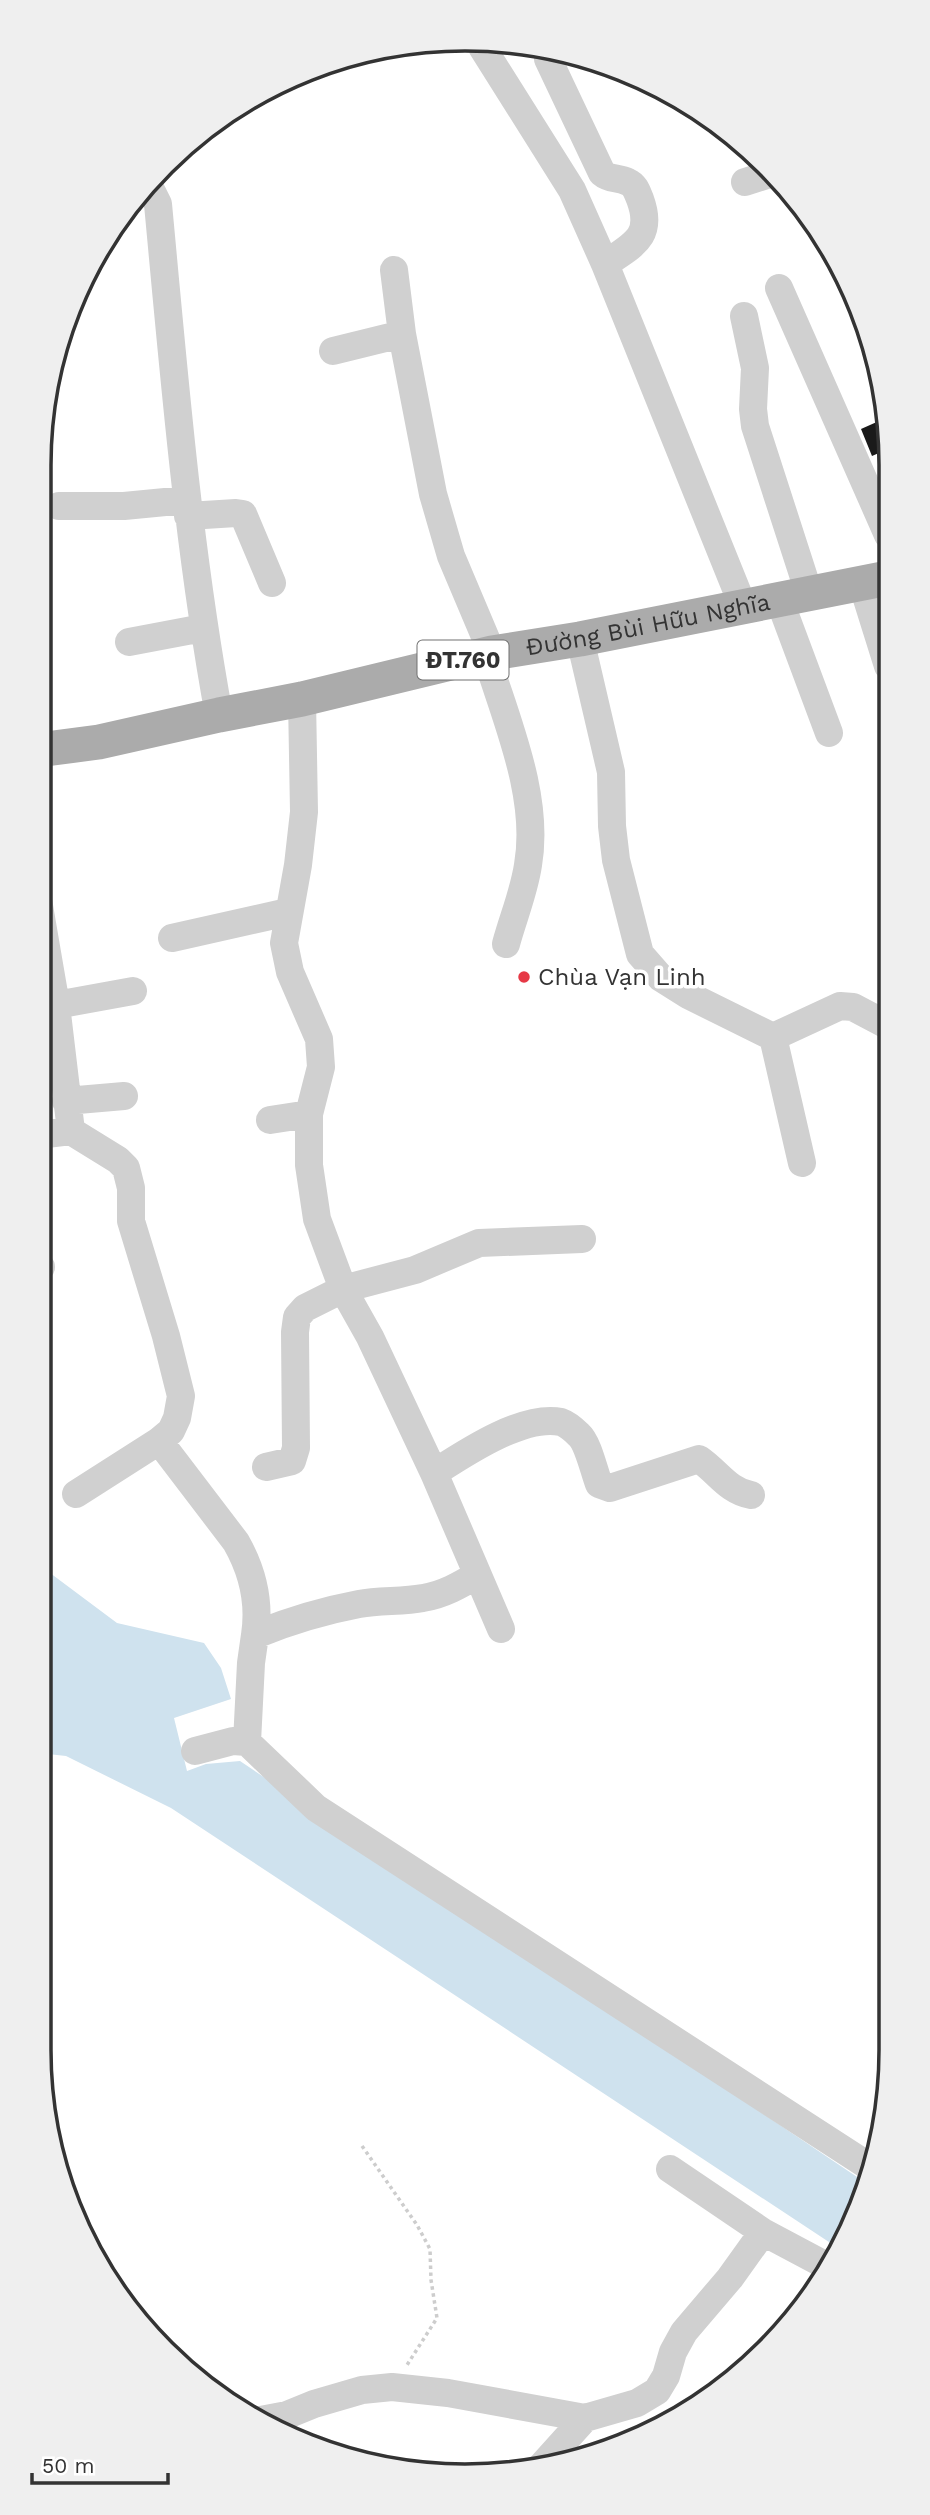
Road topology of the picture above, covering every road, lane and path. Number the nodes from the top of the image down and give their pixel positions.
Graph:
1 (485, 52) edge
2 (548, 59) dead end
3 (762, 177) edge
4 (745, 182) dead end
5 (153, 193) edge
6 (605, 264) junction
7 (394, 270) dead end
8 (779, 288) dead end
9 (744, 316) dead end
10 (402, 334) junction
11 (333, 351) dead end
12 (59, 506) dead end
13 (187, 508) junction
14 (879, 515) edge
15 (875, 580) edge
16 (272, 583) dead end
17 (794, 596) junction
18 (743, 606) junction
19 (879, 606) edge
20 (203, 628) junction
21 (580, 639) junction
22 (129, 642) dead end
23 (489, 654) junction
24 (302, 699) junction
25 (219, 715) junction
26 (829, 733) dead end
27 (51, 748) edge
28 (288, 912) junction
29 (172, 938) dead end
30 (506, 944) dead end
31 (51, 976) edge
32 (133, 991) dead end
33 (56, 1005) junction
34 (879, 1021) edge
35 (773, 1037) junction
36 (124, 1096) dead end
37 (66, 1101) junction
38 (309, 1114) junction
39 (270, 1121) dead end
40 (71, 1131) junction
41 (51, 1133) edge
42 (802, 1163) dead end
43 (582, 1239) dead end
44 (343, 1289) junction
45 (159, 1441) junction
46 (266, 1467) dead end
47 (434, 1473) junction
48 (76, 1493) dead end
49 (751, 1495) dead end
50 (477, 1575) junction
51 (501, 1629) dead end
52 (255, 1635) junction
53 (247, 1742) junction
54 (195, 1751) dead end
55 (362, 2146) dead end
56 (863, 2163) edge
57 (670, 2169) dead end
58 (758, 2240) junction
59 (820, 2263) edge
60 (392, 2388) junction
61 (585, 2418) junction
62 (295, 2426) edge
63 (552, 2455) edge

1 - 6 street
2 - 6 street
3 - 4 street
5 - 13 street
6 - 18 street
7 - 10 street
8 - 14 street
9 - 17 street
10 - 11 street
10 - 23 street
12 - 13 street
13 - 16 street
13 - 20 street
15 - 17 main road, Đường Bùi Hữu Nghĩa / ĐT.760
15 - 19 street
17 - 18 main road, Đường Bùi Hữu Nghĩa / ĐT.760
17 - 26 street
18 - 21 main road, Đường Bùi Hữu Nghĩa / ĐT.760
20 - 22 street
20 - 25 street
21 - 23 main road, Đường Bùi Hữu Nghĩa / ĐT.760
21 - 35 street
23 - 24 main road, Đường Bùi Hữu Nghĩa / ĐT.760
23 - 30 street
24 - 25 main road, Đường Bùi Hữu Nghĩa / ĐT.760
24 - 28 street
25 - 27 main road, Đường Bùi Hữu Nghĩa / ĐT.760
28 - 29 street
28 - 38 street
31 - 33 street
32 - 33 street
33 - 37 street
34 - 35 street
35 - 42 street
36 - 37 street
37 - 40 street
38 - 39 street
38 - 44 street
40 - 41 street
40 - 45 street
43 - 44 street
44 - 46 street
44 - 47 street
45 - 48 street
45 - 52 street
47 - 49 street
47 - 50 street
50 - 51 street
50 - 52 street
52 - 53 street
53 - 54 street
53 - 56 street
55 - 60 path
57 - 58 street
58 - 59 street
58 - 61 street
60 - 61 street
60 - 62 street
61 - 63 street

